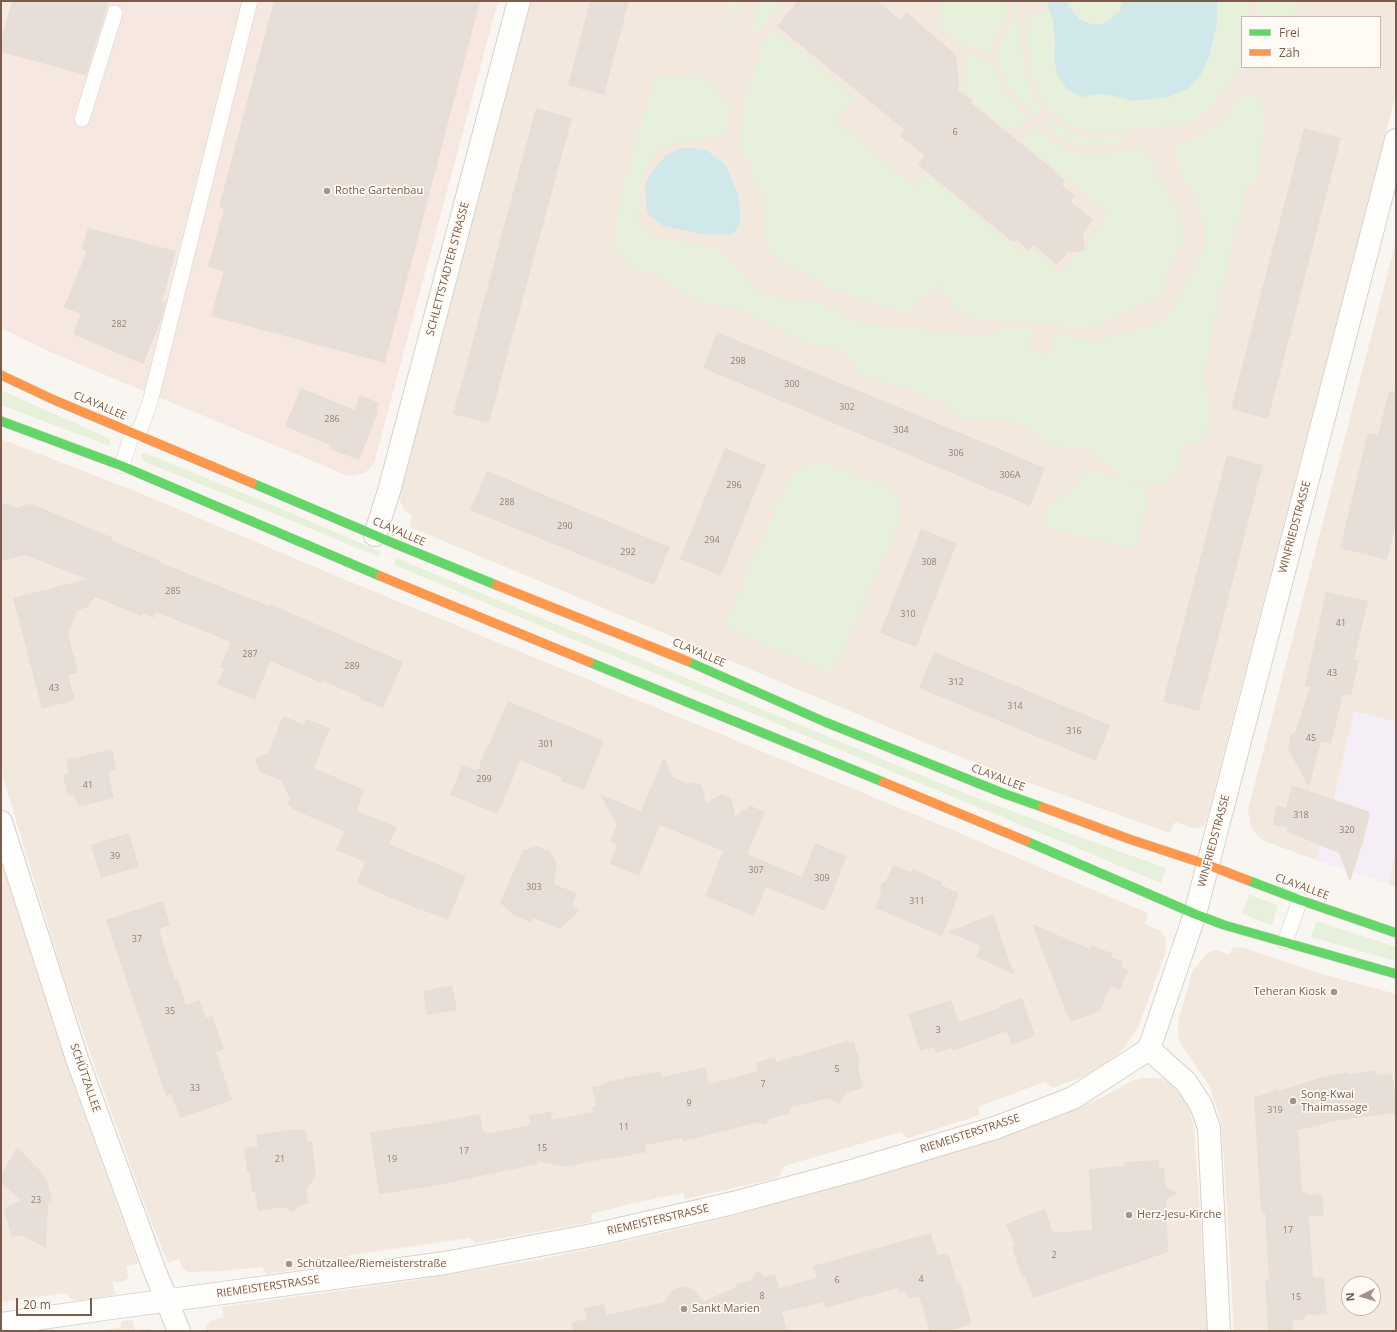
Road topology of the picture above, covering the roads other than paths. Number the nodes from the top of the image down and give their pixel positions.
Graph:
1 (250, 1) edge
2 (519, 1) edge
3 (115, 13) dead end
4 (82, 119) dead end
5 (1396, 140) edge
6 (1, 375) edge
7 (1, 421) edge
8 (135, 434) junction
9 (122, 466) junction
10 (375, 535) junction
11 (1, 822) edge
12 (1208, 865) junction
13 (1300, 900) junction
14 (1195, 914) junction
15 (1396, 933) edge
16 (1285, 942) junction
17 (1396, 974) edge
18 (1149, 1049) junction
19 (167, 1301) junction
20 (1, 1324) edge
21 (178, 1331) edge
22 (1219, 1331) edge

1 - 8 lane
2 - 10 street, SCHLETTSTADTER STRASSE
3 - 4 lane
5 - 12 street, WINFRIEDSTRASSE
6 - 8 main road, CLAYALLEE
7 - 9 main road
8 - 9 lane
8 - 10 main road, CLAYALLEE
9 - 14 main road
10 - 12 main road, CLAYALLEE
11 - 19 street, SCHÜTZALLEE
12 - 13 main road, CLAYALLEE
12 - 14 street, WINFRIEDSTRASSE
13 - 15 main road, CLAYALLEE
13 - 16 lane
14 - 16 main road
14 - 18 street
16 - 17 main road
18 - 19 street, RIEMEISTERSTRASSE
18 - 22 street
19 - 20 street, RIEMEISTERSTRASSE
19 - 21 street, SCHÜTZALLEE

